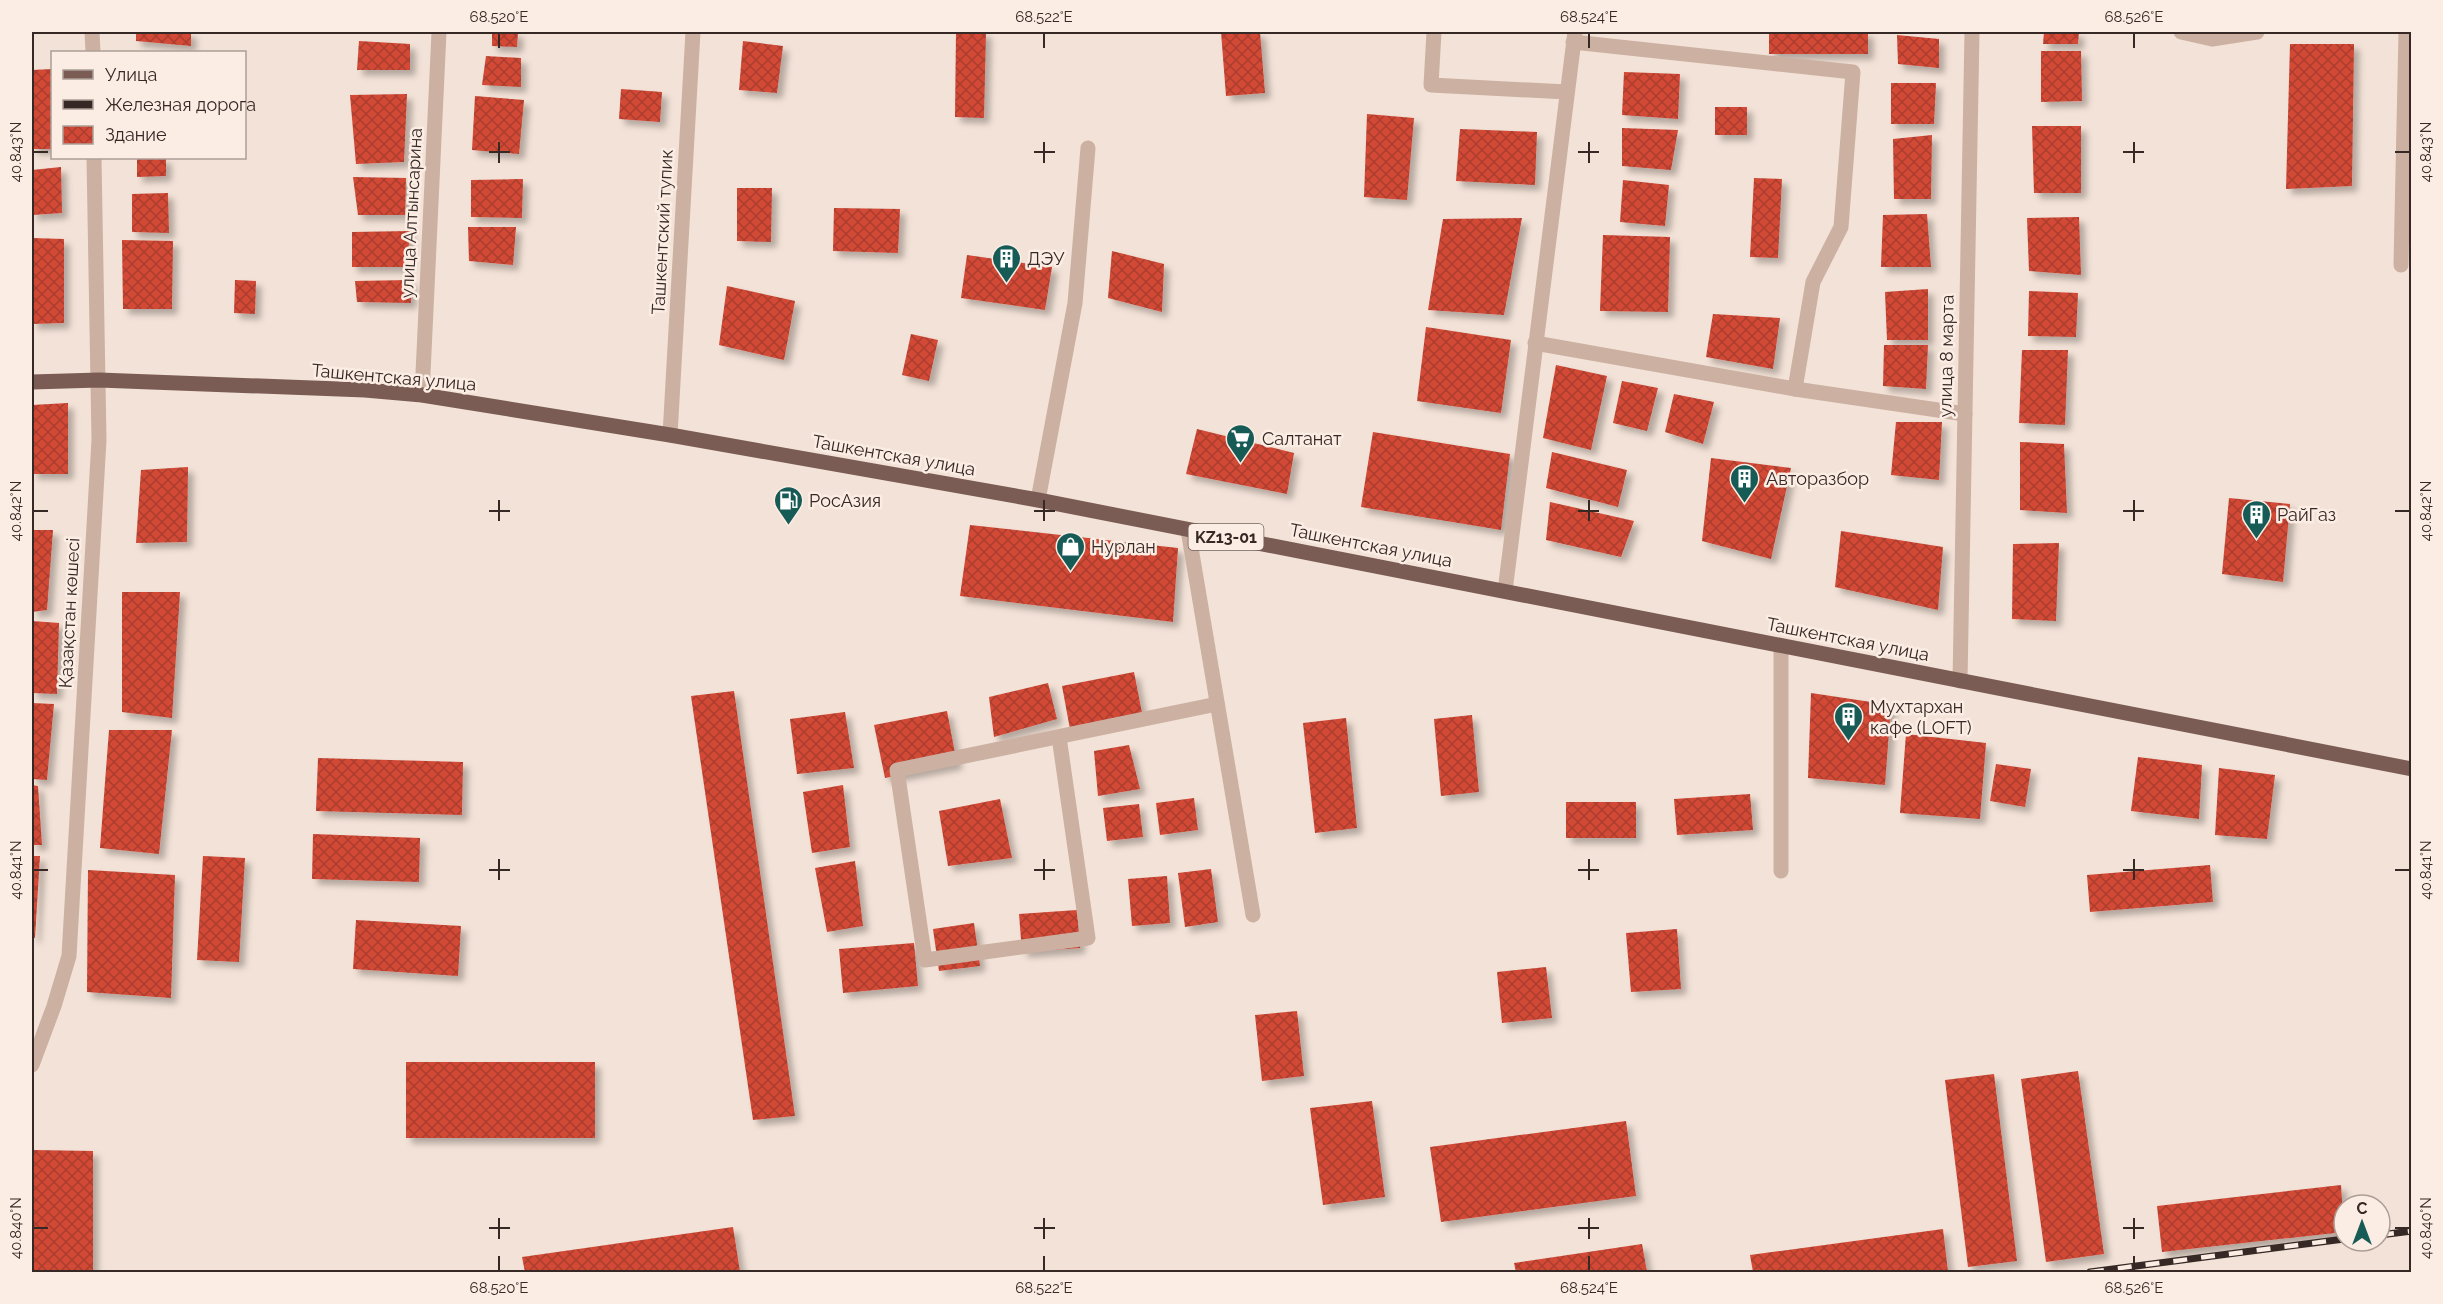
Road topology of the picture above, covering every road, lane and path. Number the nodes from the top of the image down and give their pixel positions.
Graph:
1 (92, 32) edge
2 (439, 32) edge
3 (693, 32) edge
4 (1434, 32) edge
5 (1972, 32) edge
6 (2181, 32) edge
7 (2258, 32) edge
8 (2406, 32) edge
9 (1574, 37) edge
10 (93, 51) edge
11 (2409, 65) edge
12 (1567, 92) junction
13 (1088, 148) dead end
14 (94, 159) edge
15 (2401, 265) dead end
16 (1535, 343) junction
17 (99, 380) junction
18 (32, 382) edge
19 (1795, 389) junction
20 (422, 395) junction
21 (1965, 414) junction
22 (670, 435) junction
23 (1038, 500) junction
24 (1188, 530) junction
25 (1506, 591) junction
26 (1781, 646) junction
27 (1960, 681) junction
28 (1217, 704) junction
29 (1059, 736) junction
30 (2412, 768) edge
31 (1781, 871) dead end
32 (1253, 915) dead end
33 (32, 1065) edge

1 - 10 street
2 - 20 street, улица Алтынсарина
3 - 22 street, Ташкентский тупик
4 - 12 street
5 - 21 street, улица 8 марта
6 - 7 street
8 - 11 street
9 - 12 street
9 - 19 street
11 - 15 street
12 - 16 street
13 - 23 street
14 - 17 street, Қазақстан көшесі
16 - 19 street
16 - 25 street
17 - 18 main road, Ташкентская улица / KZ13-01
17 - 20 main road, Ташкентская улица / KZ13-01
17 - 33 street, Қазақстан көшесі
19 - 21 street
20 - 22 main road, Ташкентская улица / KZ13-01
21 - 27 street, улица 8 марта
22 - 23 main road, Ташкентская улица / KZ13-01
23 - 24 main road, Ташкентская улица / KZ13-01
24 - 25 main road, Ташкентская улица / KZ13-01
24 - 28 street
25 - 26 main road, Ташкентская улица / KZ13-01
26 - 27 main road, Ташкентская улица / KZ13-01
26 - 31 street
27 - 30 main road, Ташкентская улица / KZ13-01
28 - 29 street
28 - 32 street
29 - 29 street

